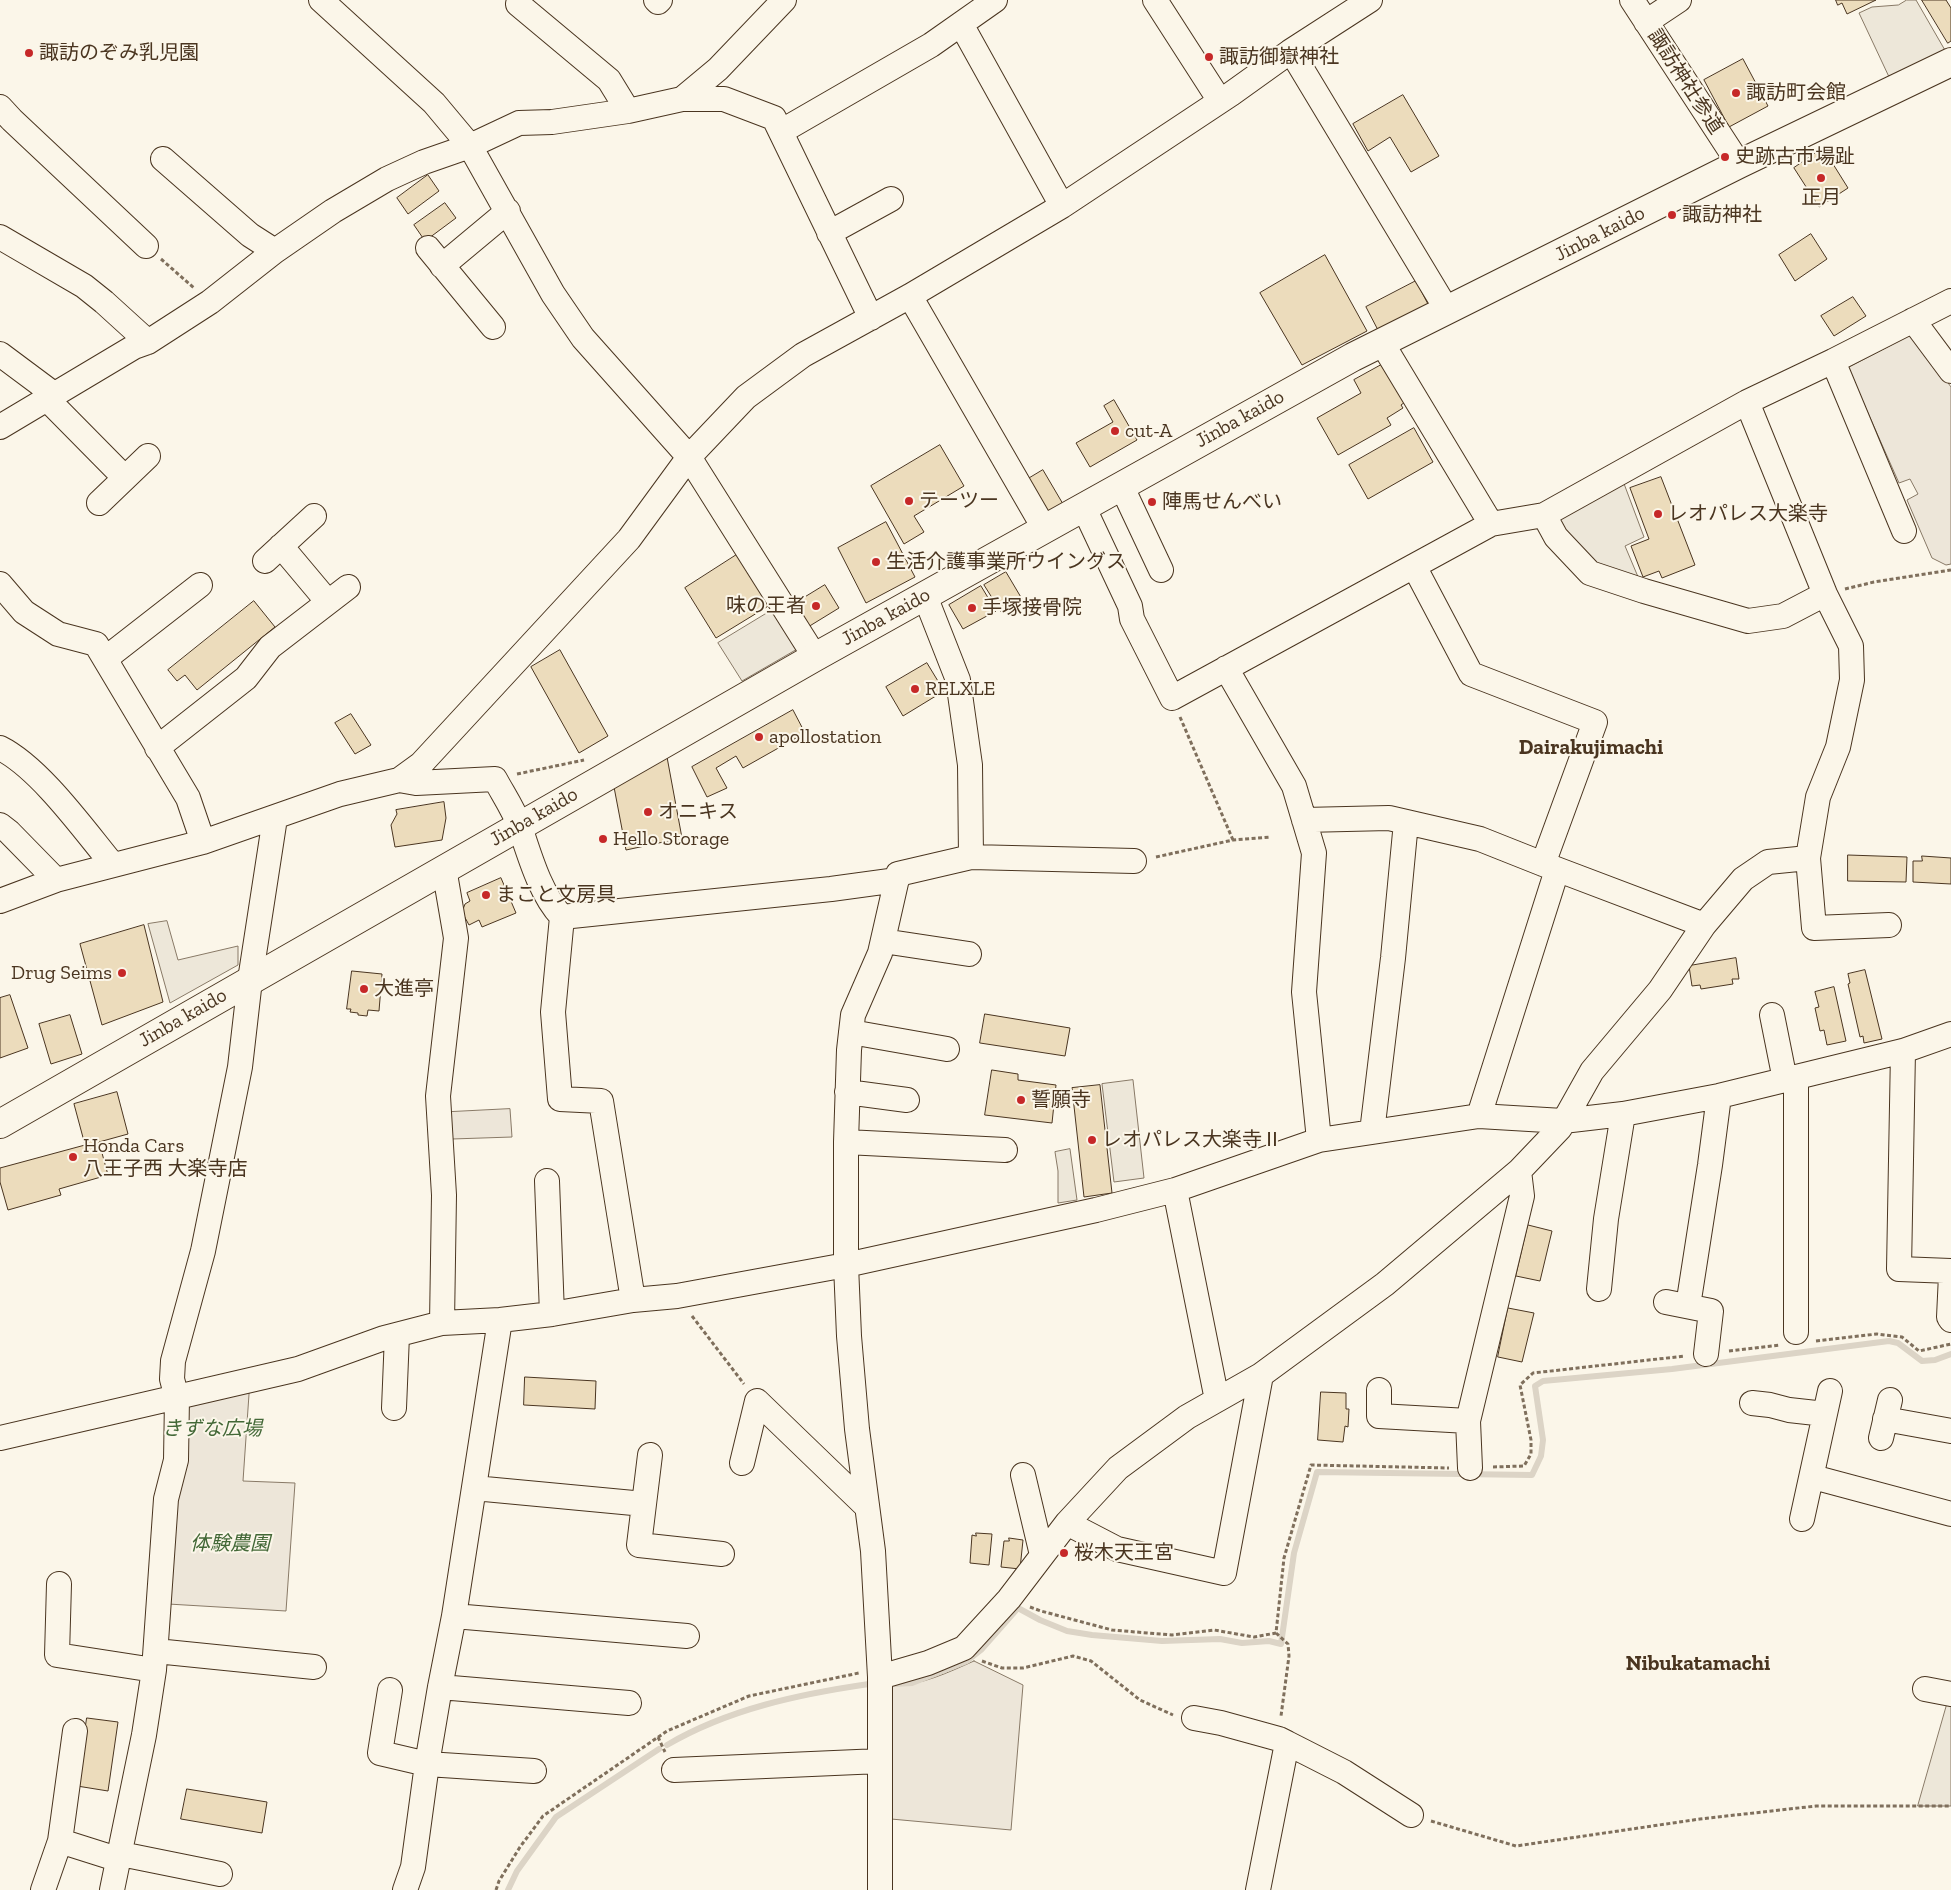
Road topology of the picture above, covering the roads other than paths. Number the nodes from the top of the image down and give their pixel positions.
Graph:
1 (321, 0) edge
2 (784, 0) edge
3 (995, 0) edge
4 (1155, 0) edge
5 (1370, 0) edge
6 (1632, 0) edge
7 (1679, 0) edge
8 (518, 4) dead end
9 (1646, 22) junction
10 (961, 24) junction
11 (1291, 51) junction
12 (1951, 62) edge
13 (682, 100) junction
14 (1220, 101) junction
15 (0, 107) edge
16 (628, 111) junction
17 (782, 131) junction
18 (470, 146) junction
19 (163, 159) dead end
20 (1739, 164) junction
21 (891, 199) dead end
22 (1062, 206) junction
23 (508, 211) junction
24 (829, 233) junction
25 (0, 237) edge
26 (146, 246) road end
27 (275, 251) junction
28 (910, 296) junction
29 (1951, 301) edge
30 (1447, 310) junction
31 (871, 318) junction
32 (1913, 320) junction
33 (493, 327) dead end
34 (148, 342) junction
35 (1382, 343) junction
36 (0, 354) edge
37 (1833, 361) junction
38 (1951, 371) edge
39 (51, 397) junction
40 (1747, 402) junction
41 (0, 427) edge
42 (148, 456) dead end
43 (689, 458) junction
44 (125, 478) junction
45 (1121, 485) junction
46 (99, 503) dead end
47 (1083, 506) junction
48 (1544, 515) junction
49 (314, 516) dead end
50 (1491, 524) junction
51 (1044, 528) junction
52 (1904, 531) dead end
53 (1414, 566) junction
54 (1162, 570) dead end
55 (0, 584) edge
56 (200, 585) dead end
57 (348, 588) dead end
58 (1825, 594) junction
59 (924, 596) junction
60 (328, 602) junction
61 (814, 657) junction
62 (105, 659) junction
63 (1226, 668) junction
64 (0, 748) edge
65 (158, 748) junction
66 (399, 780) junction
67 (275, 818) junction
68 (1304, 820) junction
69 (1406, 822) junction
70 (0, 825) edge
71 (519, 825) junction
72 (203, 842) junction
73 (972, 857) junction
74 (1808, 858) junction
75 (1134, 861) road end
76 (113, 865) junction
77 (1550, 867) junction
78 (444, 868) junction
79 (56, 880) junction
80 (897, 880) junction
81 (0, 901) edge
82 (562, 917) junction
83 (1704, 924) junction
84 (1889, 925) dead end
85 (883, 941) junction
86 (969, 954) dead end
87 (250, 980) junction
88 (1772, 1015) dead end
89 (851, 1032) junction
90 (1951, 1034) edge
91 (947, 1049) dead end
92 (1903, 1051) junction
93 (1791, 1078) junction
94 (847, 1092) junction
95 (1719, 1096) junction
96 (907, 1100) dead end
97 (1623, 1114) junction
98 (1479, 1116) junction
99 (1563, 1121) junction
100 (0, 1124) edge
101 (1372, 1132) junction
102 (1319, 1140) junction
103 (846, 1142) junction
104 (1005, 1150) dead end
105 (1519, 1171) junction
106 (547, 1181) dead end
107 (1175, 1190) junction
108 (846, 1265) junction
109 (1951, 1273) edge
110 (1599, 1289) dead end
111 (633, 1300) junction
112 (552, 1314) junction
113 (500, 1320) junction
114 (1951, 1320) edge
115 (442, 1323) junction
116 (1796, 1332) dead end
117 (397, 1335) junction
118 (1706, 1354) dead end
119 (1262, 1375) junction
120 (1379, 1390) dead end
121 (1830, 1391) dead end
122 (177, 1398) junction
123 (1217, 1400) junction
124 (1752, 1403) dead end
125 (394, 1408) dead end
126 (1825, 1414) junction
127 (1885, 1419) dead end
128 (1468, 1421) junction
129 (1951, 1431) edge
130 (0, 1438) edge
131 (650, 1455) dead end
132 (742, 1463) dead end
133 (1470, 1468) dead end
134 (1023, 1475) dead end
135 (1813, 1477) junction
136 (474, 1488) junction
137 (644, 1504) junction
138 (867, 1507) junction
139 (1951, 1514) edge
140 (1802, 1519) dead end
141 (1066, 1523) junction
142 (722, 1554) dead end
143 (1042, 1555) junction
144 (59, 1584) dead end
145 (454, 1616) junction
146 (687, 1636) dead end
147 (155, 1661) junction
148 (314, 1667) dead end
149 (880, 1677) junction
150 (440, 1687) junction
151 (1925, 1689) dead end
152 (390, 1690) dead end
153 (1951, 1694) edge
154 (628, 1703) dead end
155 (1194, 1718) road end
156 (75, 1731) dead end
157 (1283, 1741) junction
158 (880, 1761) junction
159 (427, 1764) junction
160 (674, 1770) dead end
161 (534, 1771) dead end
162 (1411, 1815) road end
163 (60, 1841) junction
164 (120, 1857) junction
165 (220, 1874) dead end
166 (43, 1890) edge
167 (112, 1890) edge
168 (405, 1890) edge
169 (880, 1890) edge
170 (1258, 1890) edge

1 - 18 street
2 - 13 street
3 - 10 street
4 - 14 street
5 - 11 street
6 - 9 street, 諏訪神社参道
7 - 9 street
8 - 16 street
9 - 20 street, 諏訪神社参道
10 - 17 street
10 - 22 street
11 - 14 street
11 - 30 street
12 - 20 main road, Jinba kaido
13 - 16 street
13 - 17 street
14 - 22 street
15 - 26 street
16 - 18 street
17 - 24 street
18 - 23 street
18 - 27 street
19 - 27 street
20 - 30 main road, Jinba kaido
21 - 24 street
22 - 28 street
23 - 33 street
23 - 43 street
24 - 31 street
25 - 34 street
27 - 34 street
28 - 31 street
28 - 51 street
29 - 32 street
30 - 35 main road, Jinba kaido
31 - 43 street
32 - 37 street
32 - 38 street
34 - 39 street
35 - 45 main road, Jinba kaido
35 - 50 street
36 - 39 street
37 - 40 street
37 - 52 street
39 - 41 street
39 - 44 street
40 - 48 street
40 - 58 street
42 - 44 street
43 - 61 street
43 - 66 street
44 - 46 street
45 - 47 main road, Jinba kaido
45 - 54 street
47 - 51 main road, Jinba kaido
47 - 63 street
48 - 50 street
48 - 58 street
49 - 60 street
50 - 53 street
51 - 59 main road, Jinba kaido
53 - 63 street
53 - 77 street
55 - 62 street
56 - 62 street
57 - 60 street
58 - 74 street
59 - 61 main road, Jinba kaido
59 - 73 street
60 - 65 street
61 - 71 main road, Jinba kaido
62 - 65 street
63 - 68 street
64 - 76 street
65 - 72 street
66 - 67 street
66 - 71 street
67 - 72 street
67 - 87 street
68 - 69 street
68 - 102 street
69 - 77 street
69 - 101 street
70 - 79 street
71 - 78 main road, Jinba kaido
71 - 82 street
72 - 76 street
73 - 75 street
73 - 80 street
74 - 83 street
74 - 84 street
76 - 79 street
77 - 83 street
77 - 98 street
78 - 87 main road, Jinba kaido
78 - 115 street
79 - 81 street
80 - 82 street
80 - 85 street
82 - 111 street
83 - 99 street
85 - 86 street
85 - 89 street
87 - 100 main road, Jinba kaido
87 - 122 street
88 - 93 street
89 - 91 street
89 - 94 street
90 - 92 street
92 - 93 street
92 - 109 street
93 - 95 street
93 - 116 street
94 - 96 street
94 - 103 street
95 - 97 street
95 - 118 street
97 - 99 street
97 - 110 street
98 - 99 street
98 - 101 street
99 - 105 street
101 - 102 street
102 - 107 street
103 - 104 street
103 - 108 street
105 - 119 street
105 - 128 street
106 - 112 street
107 - 108 street
107 - 123 street
108 - 111 street
108 - 138 street
109 - 114 street
111 - 112 street
112 - 113 street
113 - 115 street
113 - 136 street
115 - 117 street
117 - 122 street
117 - 125 street
119 - 123 street
119 - 141 street
120 - 128 street
121 - 126 street
122 - 130 street
122 - 147 street
123 - 141 street
124 - 126 street
126 - 135 street
127 - 129 street
128 - 133 street
131 - 137 street
132 - 138 street
134 - 143 street
135 - 139 street
135 - 140 street
136 - 137 street
136 - 145 street
137 - 142 street
138 - 149 street
141 - 143 street
143 - 149 street
144 - 147 street
145 - 146 street
145 - 150 street
147 - 148 street
147 - 164 street
149 - 158 street
150 - 154 street
150 - 159 street
151 - 153 street
152 - 159 street
155 - 157 street
156 - 163 street
157 - 162 street
157 - 170 street
158 - 160 street
158 - 169 street
159 - 161 street
159 - 168 street
163 - 164 street
163 - 166 street
164 - 165 street
164 - 167 street

